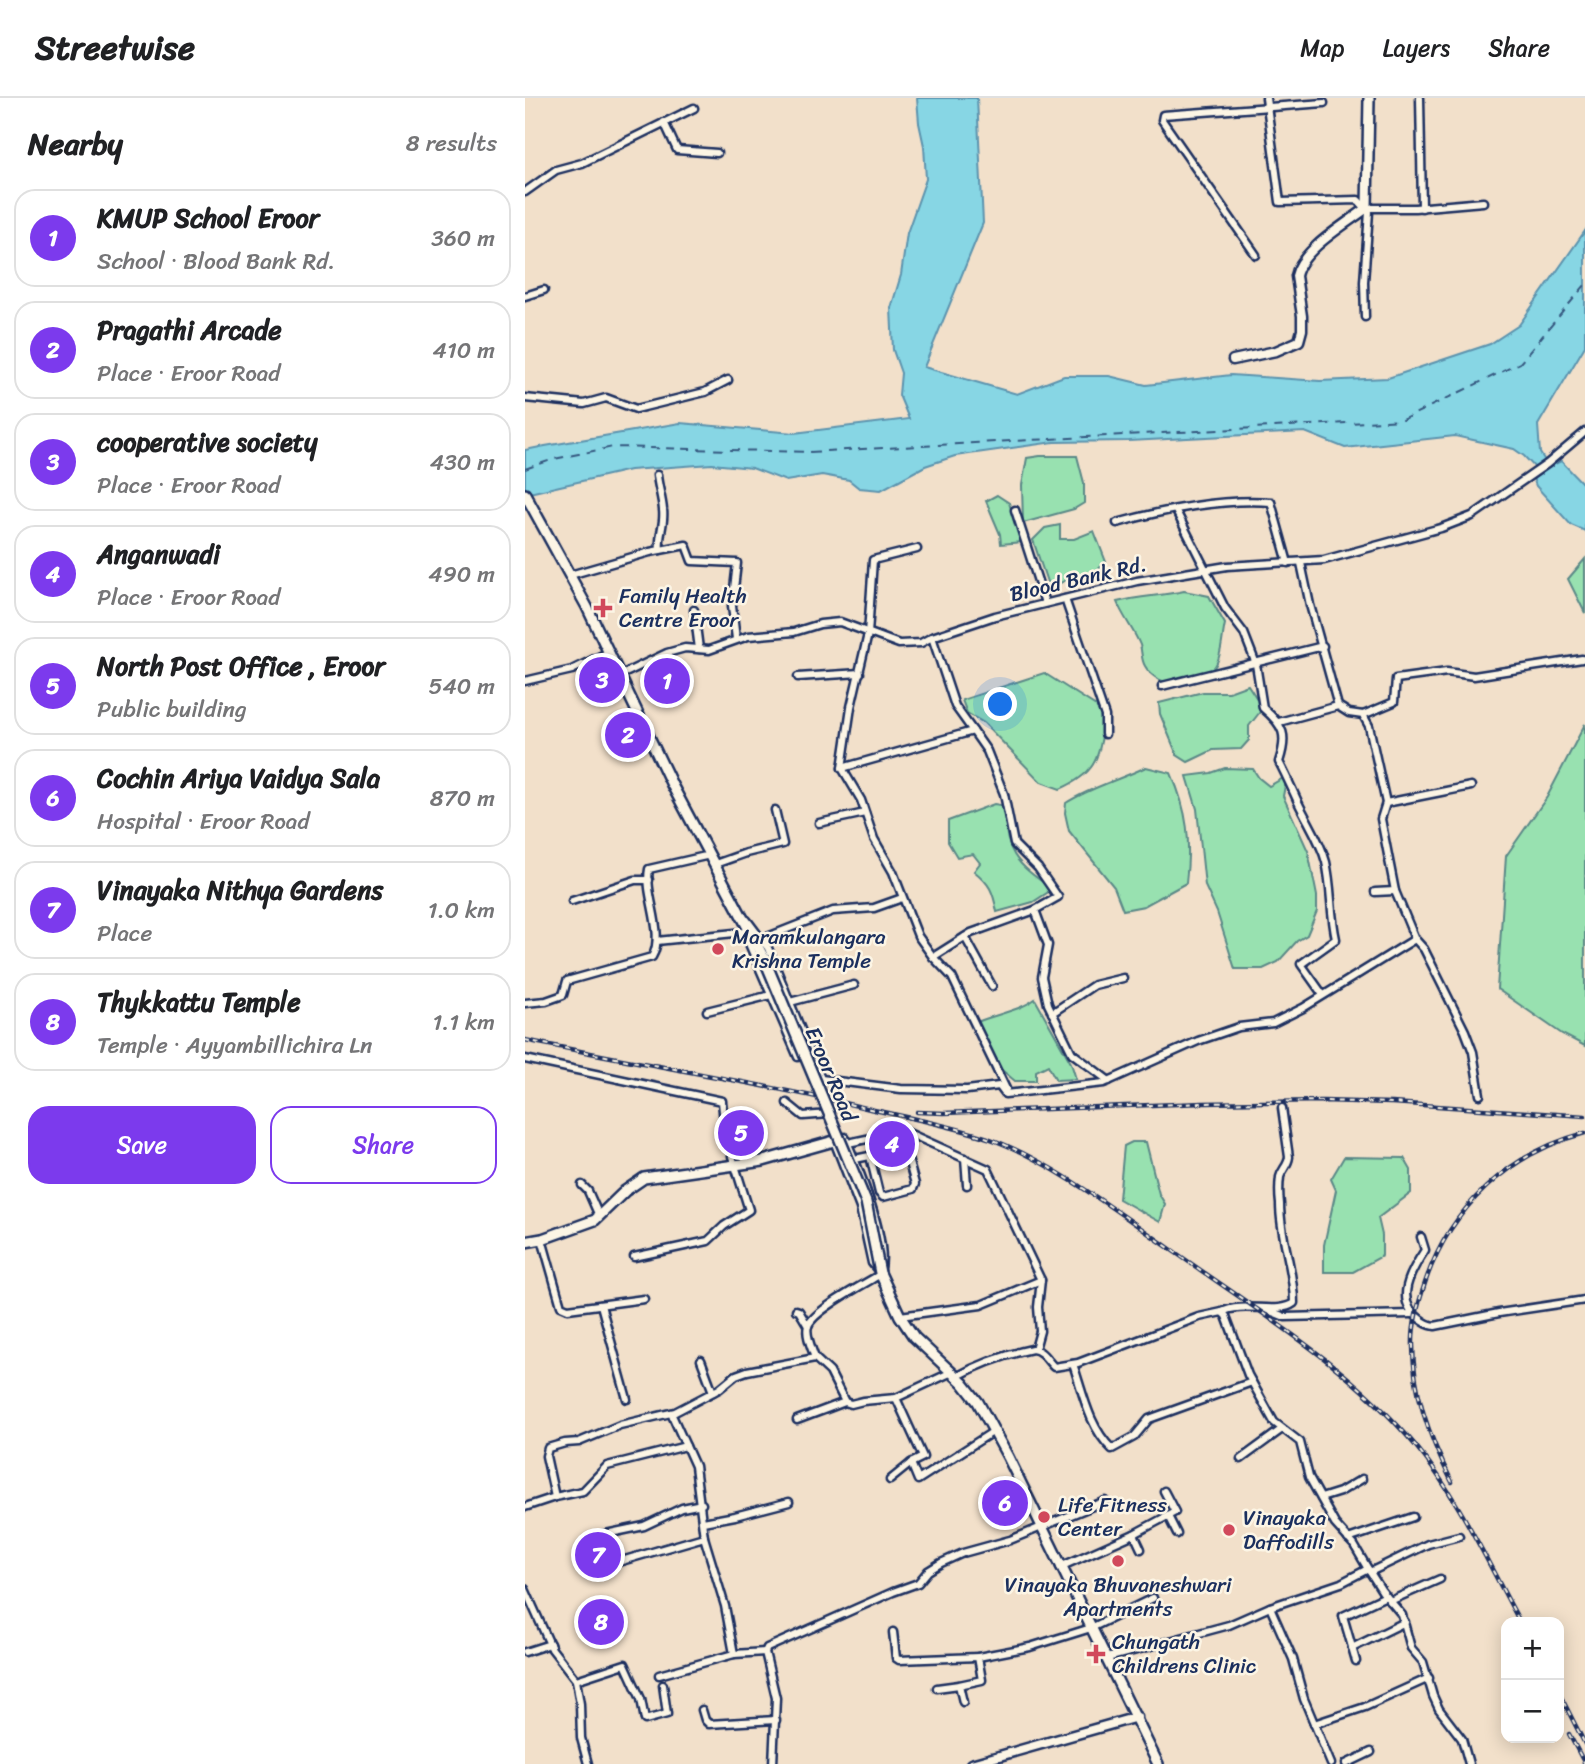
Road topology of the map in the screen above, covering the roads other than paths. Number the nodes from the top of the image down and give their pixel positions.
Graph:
1 (1266, 98) edge
2 (1369, 98) edge
3 (1420, 98) edge
4 (1324, 103) dead end
5 (694, 108) dead end
6 (1268, 109) junction
7 (664, 122) junction
8 (717, 153) dead end
9 (525, 192) edge
10 (1483, 202) dead end
11 (1367, 208) junction
12 (1422, 208) junction
13 (1256, 254) dead end
14 (544, 290) dead end
15 (525, 296) edge
16 (1365, 317) dead end
17 (1233, 360) dead end
18 (728, 380) dead end
19 (525, 398) edge
20 (1585, 432) edge
21 (657, 475) dead end
22 (527, 498) edge
23 (1015, 510) dead end
24 (1176, 511) junction
25 (1117, 523) dead end
26 (917, 549) dead end
27 (660, 550) junction
28 (1288, 563) junction
29 (1301, 563) junction
30 (1206, 569) junction
31 (570, 576) junction
32 (1065, 599) junction
33 (1045, 603) junction
34 (694, 610) dead end
35 (868, 634) junction
36 (932, 637) junction
37 (736, 639) junction
38 (1323, 646) junction
39 (699, 649) junction
40 (610, 652) junction
41 (1582, 659) dead end
42 (1256, 664) junction
43 (860, 673) junction
44 (621, 675) junction
45 (798, 677) dead end
46 (525, 681) edge
47 (1162, 686) dead end
48 (1338, 706) junction
49 (1363, 715) junction
50 (1279, 722) junction
51 (973, 731) junction
52 (1105, 734) dead end
53 (842, 768) junction
54 (1471, 786) dead end
55 (1386, 803) junction
56 (775, 810) dead end
57 (865, 813) junction
58 (819, 823) dead end
59 (712, 859) junction
60 (649, 880) junction
61 (1395, 891) junction
62 (1375, 892) dead end
63 (902, 898) junction
64 (572, 901) dead end
65 (1035, 910) junction
66 (741, 912) junction
67 (965, 937) junction
68 (762, 939) junction
69 (1415, 939) junction
70 (657, 941) junction
71 (933, 957) junction
72 (1123, 978) dead end
73 (854, 985) dead end
74 (992, 986) dead end
75 (771, 995) junction
76 (1323, 995) junction
77 (790, 1002) junction
78 (525, 1003) edge
79 (707, 1011) dead end
80 (1052, 1013) junction
81 (810, 1052) junction
82 (525, 1059) edge
83 (1109, 1081) junction
84 (1009, 1094) junction
85 (1480, 1095) dead end
86 (787, 1103) dead end
87 (1282, 1108) dead end
88 (829, 1114) junction
89 (847, 1140) junction
90 (834, 1141) junction
91 (870, 1156) junction
92 (965, 1158) junction
93 (855, 1160) junction
94 (734, 1165) junction
95 (582, 1185) dead end
96 (967, 1185) dead end
97 (599, 1216) junction
98 (1421, 1237) dead end
99 (543, 1239) junction
100 (525, 1242) edge
101 (634, 1257) dead end
102 (881, 1273) junction
103 (1041, 1280) junction
104 (644, 1299) dead end
105 (1585, 1300) edge
106 (600, 1305) junction
107 (1262, 1307) junction
108 (796, 1310) dead end
109 (1222, 1312) junction
110 (1412, 1314) junction
111 (900, 1316) junction
112 (808, 1326) junction
113 (1035, 1349) junction
114 (815, 1358) junction
115 (701, 1360) dead end
116 (1073, 1364) junction
117 (954, 1374) junction
118 (1252, 1382) junction
119 (713, 1392) junction
120 (896, 1398) junction
121 (627, 1399) dead end
122 (845, 1402) junction
123 (671, 1413) junction
124 (797, 1420) dead end
125 (1282, 1429) junction
126 (994, 1431) junction
127 (686, 1446) junction
128 (1241, 1459) dead end
129 (911, 1463) junction
130 (1361, 1479) dead end
131 (890, 1480) dead end
132 (1164, 1491) dead end
133 (555, 1497) junction
134 (1321, 1499) junction
135 (1105, 1501) dead end
136 (789, 1502) dead end
137 (702, 1504) junction
138 (525, 1507) edge
139 (1168, 1516) junction
140 (1413, 1517) dead end
141 (703, 1522) junction
142 (1041, 1526) junction
143 (1134, 1534) junction
144 (1177, 1534) dead end
145 (601, 1535) dead end
146 (1459, 1536) dead end
147 (704, 1537) junction
148 (1348, 1539) junction
149 (1141, 1549) dead end
150 (618, 1562) dead end
151 (1060, 1567) junction
152 (1369, 1571) junction
153 (1440, 1579) dead end
154 (525, 1589) edge
155 (1153, 1598) dead end
156 (1388, 1598) junction
157 (1270, 1608) junction
158 (1405, 1622) junction
159 (1091, 1628) junction
160 (893, 1632) dead end
161 (550, 1644) junction
162 (1352, 1648) junction
163 (525, 1652) edge
164 (765, 1652) junction
165 (734, 1654) junction
166 (978, 1657) junction
167 (1107, 1658) junction
168 (1356, 1661) dead end
169 (659, 1675) dead end
170 (1429, 1678) junction
171 (576, 1680) junction
172 (663, 1685) dead end
173 (959, 1685) junction
174 (937, 1688) dead end
175 (963, 1702) dead end
176 (702, 1710) dead end
177 (1137, 1717) junction
178 (776, 1720) junction
179 (1314, 1724) junction
180 (1371, 1752) dead end
181 (996, 1760) edge
182 (588, 1764) edge
183 (773, 1764) edge
184 (971, 1764) edge
185 (1158, 1764) edge
186 (1331, 1764) edge
187 (1346, 1764) edge
188 (1469, 1764) edge

1 - 6 street
2 - 11 main road
3 - 12 street
4 - 6 street
5 - 7 street
6 - 11 street
6 - 13 street
7 - 8 street
7 - 9 street
10 - 12 street
11 - 12 street
11 - 16 street
11 - 17 street
14 - 15 street
18 - 19 street
20 - 29 street, Blood Bank Rd.
21 - 27 street
22 - 31 main road, Eroor Road
23 - 33 street
24 - 25 street
24 - 28 street
24 - 30 street
26 - 35 street
27 - 31 street
27 - 37 street
28 - 29 street, Blood Bank Rd.
28 - 30 street, Blood Bank Rd.
29 - 38 street
30 - 32 street, Blood Bank Rd.
30 - 42 street
31 - 40 main road, Eroor Road
32 - 33 street, Blood Bank Rd.
32 - 52 street
33 - 36 street, Blood Bank Rd.
34 - 39 street
35 - 36 street, Blood Bank Rd.
35 - 37 street, Blood Bank Rd.
35 - 43 street
36 - 51 street
37 - 39 street, Blood Bank Rd.
38 - 42 street
38 - 48 street
39 - 44 street, Blood Bank Rd.
40 - 44 main road, Eroor Road
40 - 46 street
41 - 49 street
42 - 47 street
42 - 50 street
43 - 45 street
43 - 53 street
44 - 59 main road, Eroor Road
48 - 49 street
48 - 50 street
49 - 55 street
50 - 76 street
51 - 53 street
51 - 65 street
53 - 57 street
54 - 55 street
55 - 61 street
56 - 59 street
57 - 58 street
57 - 63 street
59 - 60 street
59 - 66 main road, Eroor Road
60 - 64 street
60 - 70 street
61 - 62 street
61 - 69 street
63 - 68 street
63 - 71 street
65 - 67 street
65 - 80 street
66 - 68 street
66 - 88 main road, Eroor Road, bridge
67 - 71 street
67 - 74 street
68 - 77 street
69 - 76 street
69 - 85 street
70 - 75 street
70 - 78 street
71 - 84 street
72 - 80 street
73 - 77 street
75 - 79 street
75 - 81 street
76 - 83 street
77 - 81 street
80 - 83 street
81 - 84 street
82 - 94 street
83 - 84 street
86 - 88 street
87 - 107 street
88 - 102 main road, Eroor Road, bridge
89 - 90 street
89 - 92 street
89 - 93 street
90 - 94 main road
90 - 102 street
91 - 91 street
91 - 93 street
92 - 96 street
92 - 103 street
93 - 102 street
94 - 97 main road
94 - 101 street
95 - 97 street
97 - 99 main road
98 - 110 street
99 - 100 main road
99 - 106 street
102 - 111 main road, Eroor Road
102 - 112 street
103 - 111 street
103 - 113 street
104 - 106 street
105 - 110 street
106 - 121 street
107 - 109 street
107 - 110 street
108 - 112 street
109 - 116 street
109 - 118 street
111 - 117 main road, Eroor Road
112 - 114 street
113 - 116 street
113 - 117 street
114 - 119 street
114 - 122 street
115 - 119 street
116 - 118 street
117 - 120 street
117 - 126 main road, Eroor Road
118 - 125 street
119 - 123 street
120 - 122 street
120 - 129 street
122 - 124 street
123 - 127 street
123 - 133 street
125 - 128 street
125 - 134 street
126 - 129 street
126 - 142 main road, Eroor Road
127 - 133 street
127 - 137 street
129 - 131 street
130 - 134 street
132 - 139 street
133 - 138 street
134 - 148 street
135 - 142 street
136 - 141 street
137 - 141 street
137 - 145 street
139 - 143 street
139 - 144 street
140 - 148 street
141 - 147 street
142 - 151 main road, Eroor Road
142 - 164 street
143 - 149 street
143 - 151 street
146 - 152 street
147 - 150 street
147 - 165 street
148 - 152 street
151 - 159 main road, Eroor Road
152 - 156 street
152 - 157 street
153 - 156 street
154 - 161 street
155 - 159 street
156 - 158 street
156 - 162 street
157 - 167 street
157 - 179 street
158 - 162 street
158 - 170 street
159 - 166 street
159 - 167 main road, Eroor Road
160 - 166 street
161 - 163 street
161 - 171 street
162 - 168 street
164 - 165 street
164 - 178 street
165 - 169 street
166 - 173 street
167 - 177 main road, Eroor Road
170 - 179 street
170 - 188 street
171 - 172 street
171 - 182 street
173 - 174 street
173 - 175 street
176 - 178 street
177 - 181 street
177 - 185 main road, Eroor Road
178 - 183 street
179 - 186 street
180 - 187 street
181 - 184 street

